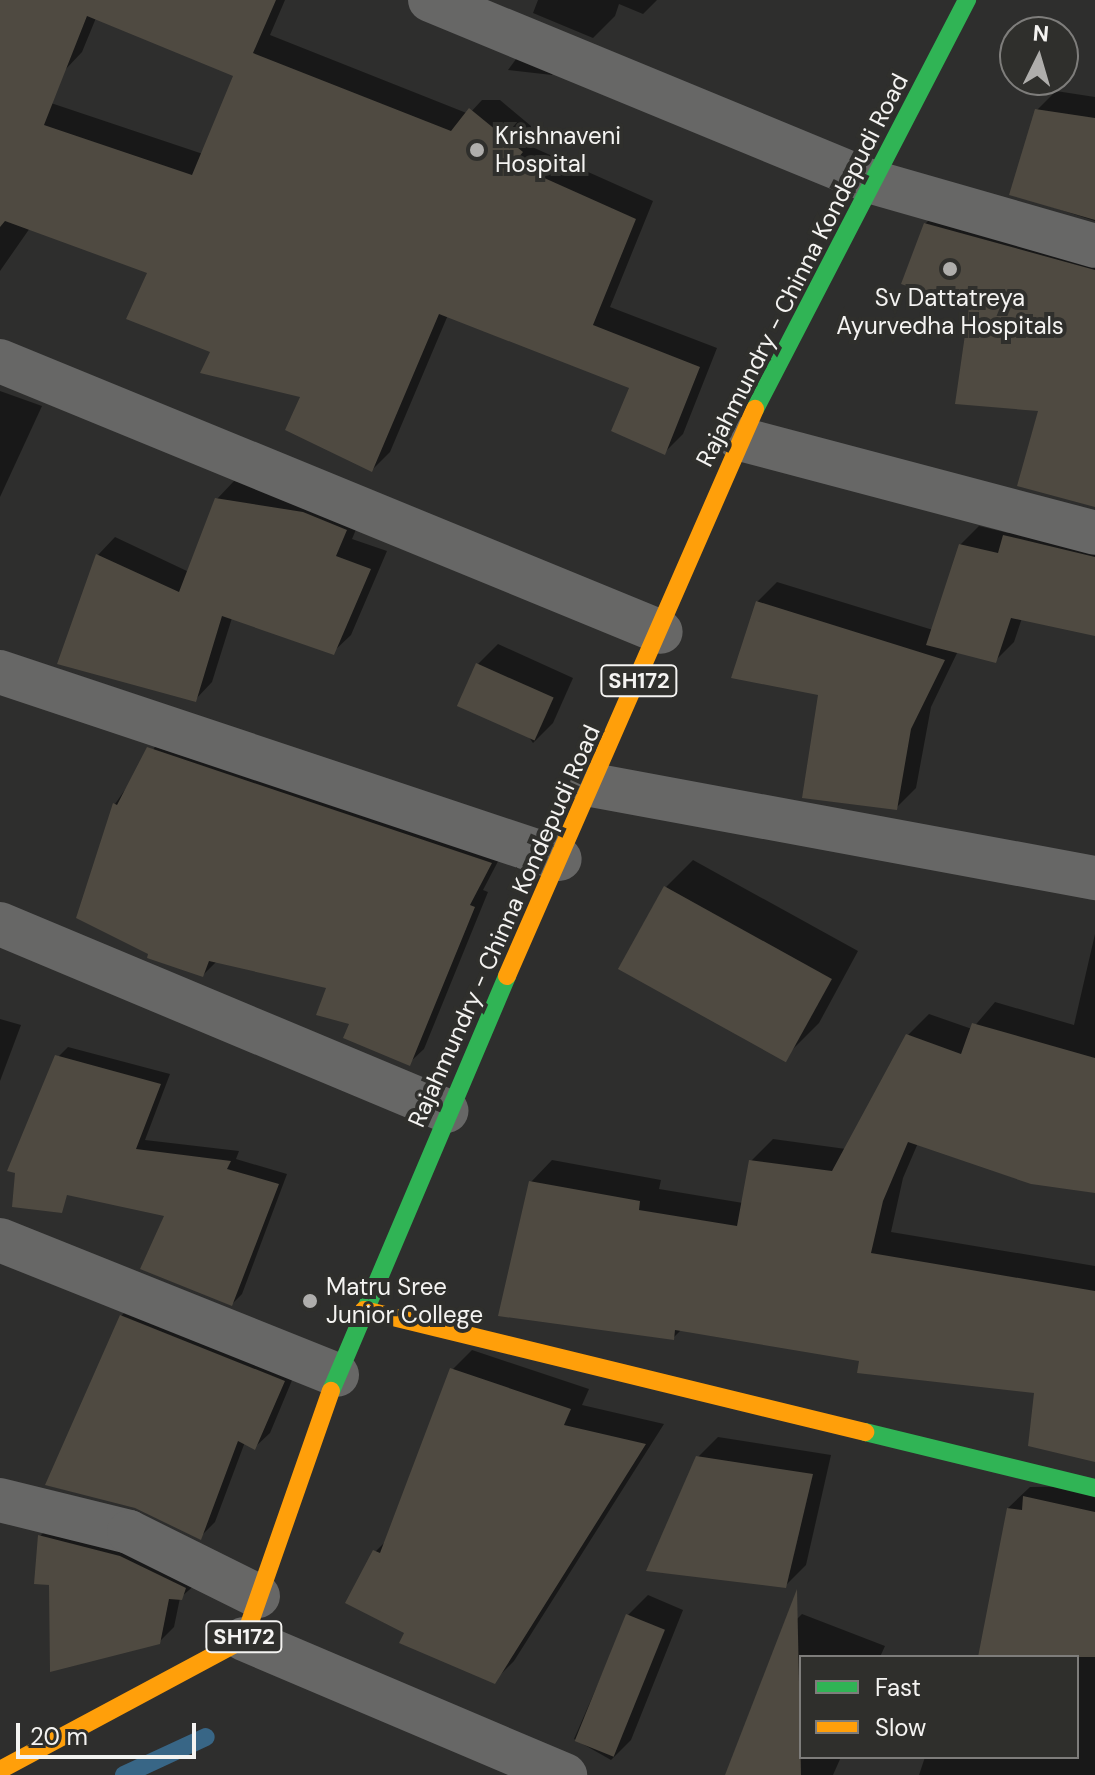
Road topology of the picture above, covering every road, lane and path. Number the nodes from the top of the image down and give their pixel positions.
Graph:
1 (430, 0) edge
2 (967, 0) edge
3 (869, 181) junction
4 (1095, 246) edge
5 (0, 361) edge
6 (740, 439) junction
7 (1095, 533) edge
8 (661, 632) junction
9 (0, 672) edge
10 (592, 785) junction
11 (560, 859) junction
12 (1095, 878) edge
13 (0, 924) edge
14 (446, 1111) junction
15 (0, 1240) edge
16 (364, 1310) junction
17 (337, 1375) junction
18 (1095, 1488) edge
19 (0, 1500) edge
20 (258, 1596) junction
21 (244, 1639) junction
22 (0, 1770) edge
23 (565, 1775) edge

1 - 3 street
2 - 3 main road, Rajahmundry - Chinna Kondepudi Road / SH172
3 - 4 street
3 - 6 main road, Rajahmundry - Chinna Kondepudi Road / SH172
5 - 8 street
6 - 7 street
6 - 8 main road, Rajahmundry - Chinna Kondepudi Road / SH172
8 - 10 main road, Rajahmundry - Chinna Kondepudi Road / SH172
9 - 11 street
10 - 11 main road, Rajahmundry - Chinna Kondepudi Road / SH172
10 - 12 street
11 - 14 main road, Rajahmundry - Chinna Kondepudi Road / SH172
13 - 14 street
14 - 16 main road, Rajahmundry - Chinna Kondepudi Road / SH172
15 - 17 street
16 - 17 main road, Rajahmundry - Chinna Kondepudi Road / SH172
16 - 18 main road
17 - 20 main road, Rajahmundry - Chinna Kondepudi Road / SH172
19 - 20 street
20 - 21 main road, Rajahmundry - Chinna Kondepudi Road / SH172
21 - 22 main road, SH172
21 - 23 street

